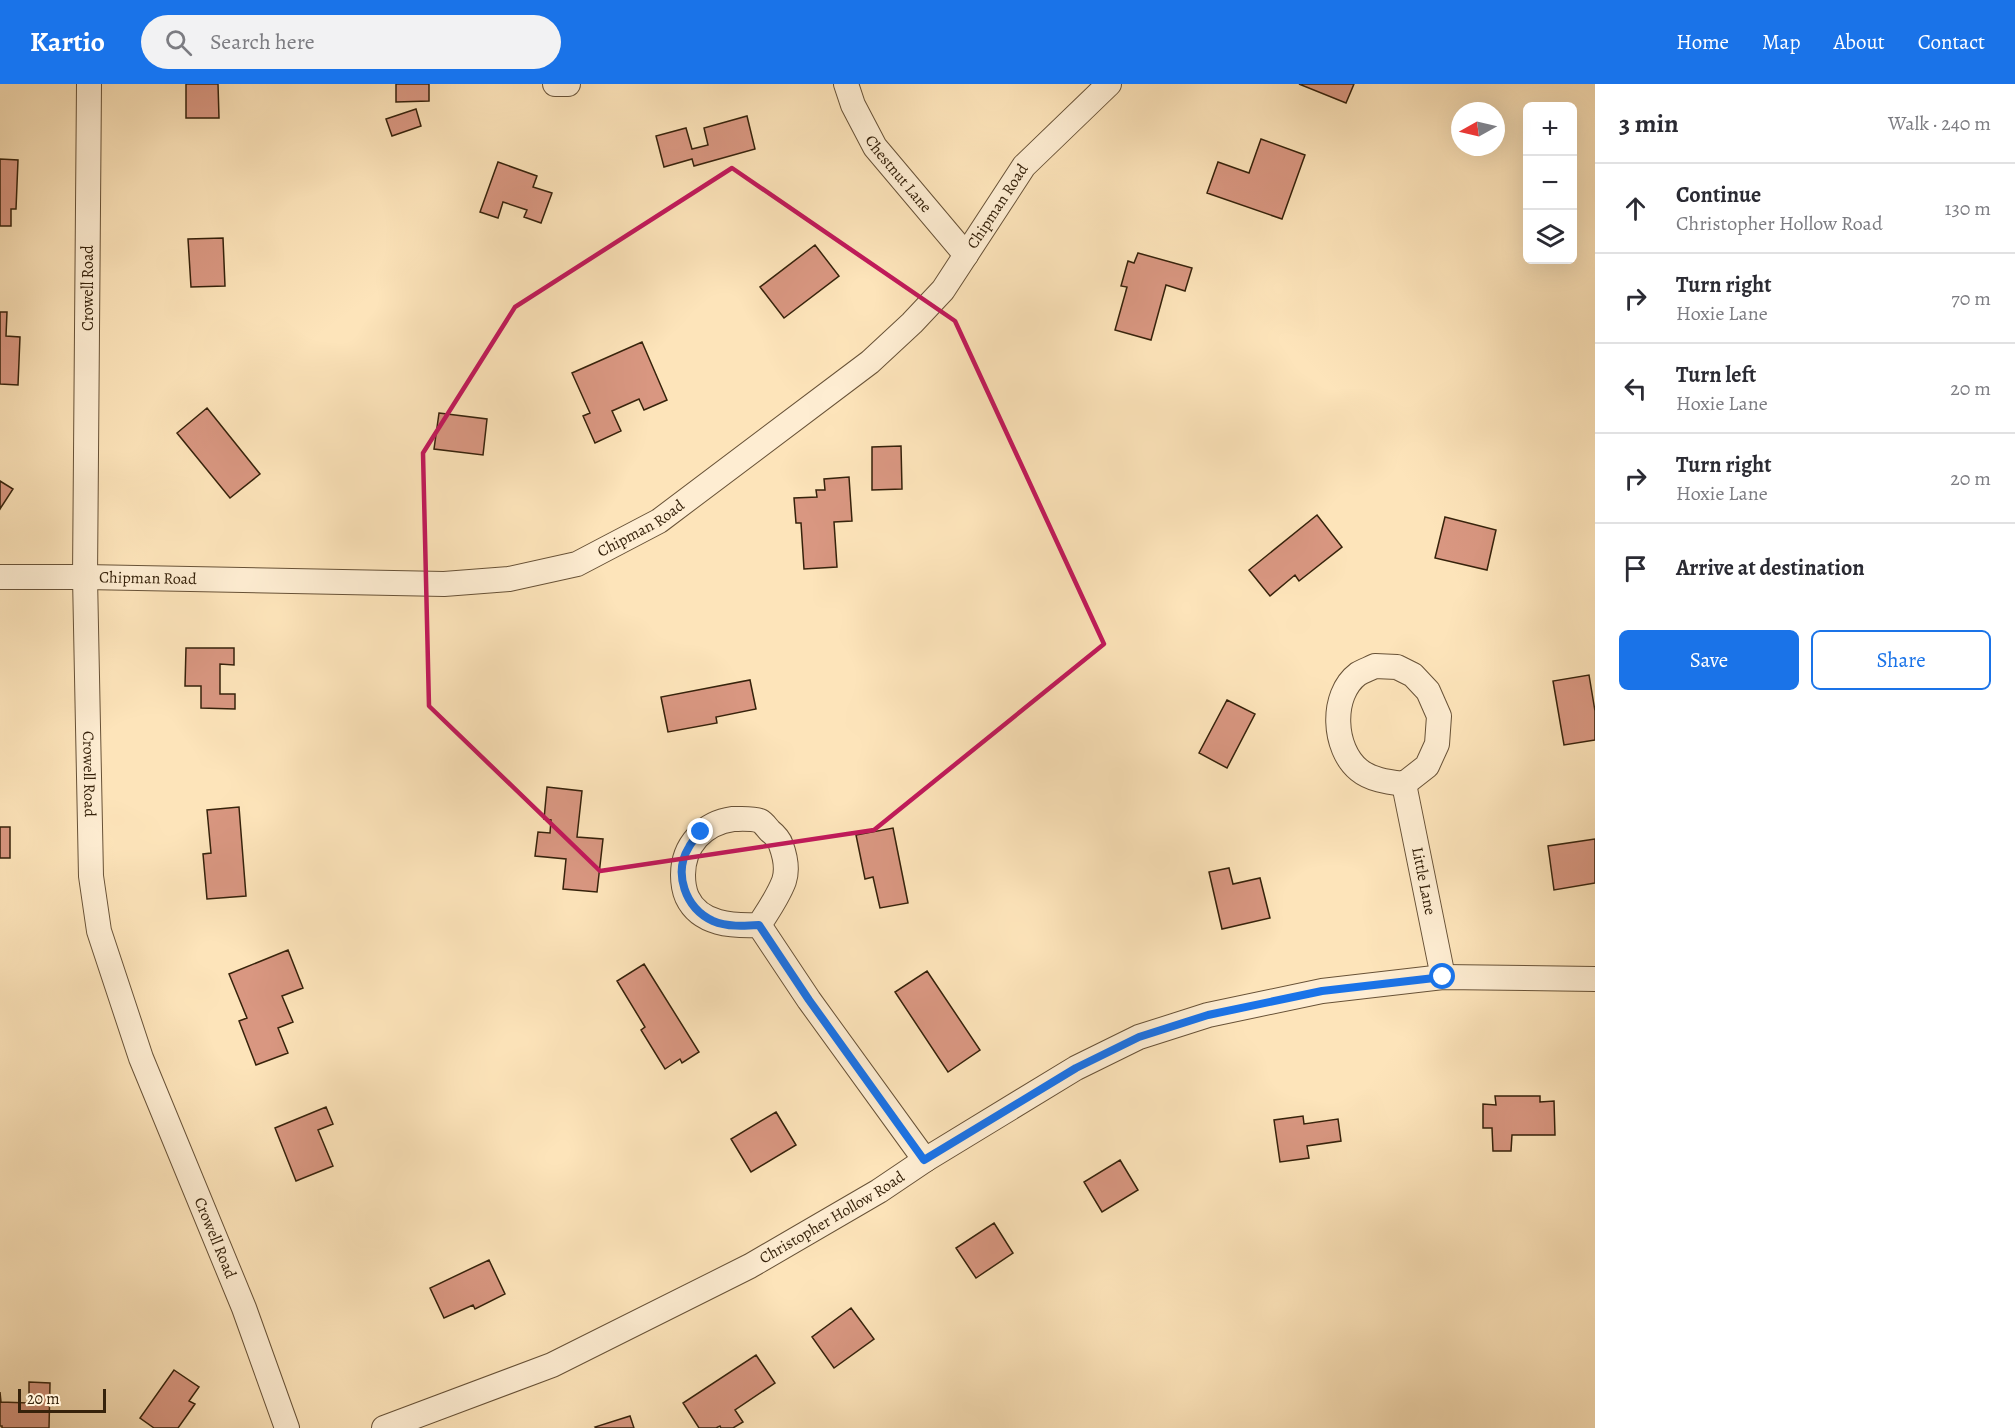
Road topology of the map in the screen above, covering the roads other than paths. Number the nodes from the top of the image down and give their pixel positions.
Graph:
1 (89, 84) edge
2 (555, 84) edge
3 (568, 84) edge
4 (846, 84) edge
5 (1109, 84) edge
6 (966, 255) junction
7 (0, 577) edge
8 (85, 577) junction
9 (1404, 784) junction
10 (759, 925) junction
11 (1443, 977) junction
12 (1595, 979) edge
13 (924, 1160) junction
14 (287, 1428) edge
15 (384, 1428) edge

1 - 8 street, Crowell Road
2 - 3 street
4 - 6 street, Chestnut Lane
5 - 6 street, Chipman Road
6 - 8 street, Chipman Road
7 - 8 street, Chipman Road
8 - 14 street, Crowell Road
9 - 9 street
9 - 11 street, Little Lane
10 - 10 street
10 - 13 street
11 - 12 street, Christopher Hollow Road
11 - 13 street, Christopher Hollow Road
13 - 15 street, Christopher Hollow Road

